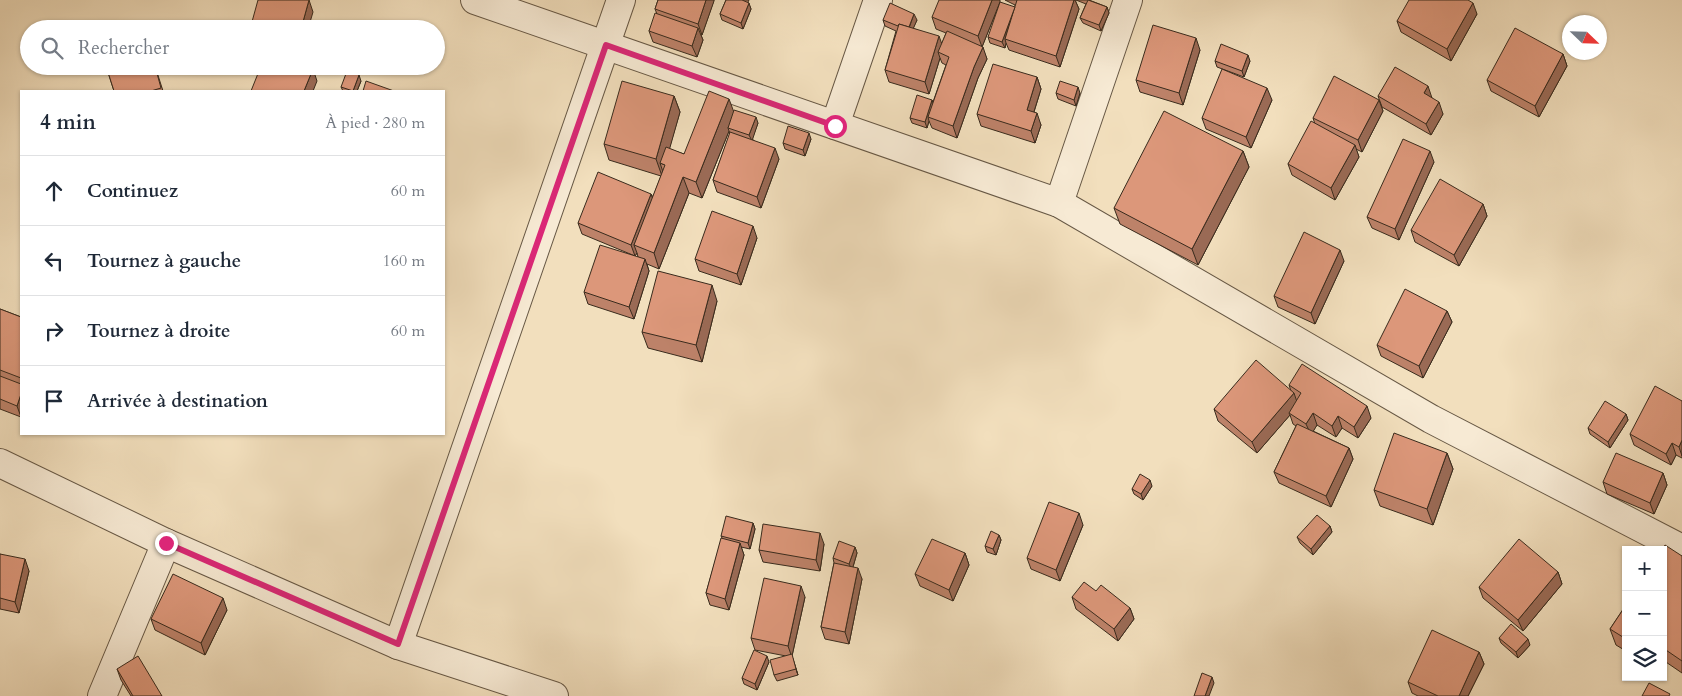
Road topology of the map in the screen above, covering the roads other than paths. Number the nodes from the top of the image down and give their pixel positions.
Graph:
1 (476, 0) edge
2 (621, 0) edge
3 (878, 0) edge
4 (1128, 0) edge
5 (606, 45) junction
6 (835, 126) junction
7 (1059, 203) junction
8 (0, 464) edge
9 (166, 543) junction
10 (1682, 549) edge
11 (398, 644) junction
12 (102, 696) edge
13 (554, 696) edge

1 - 5 street
2 - 5 street
3 - 6 street
4 - 7 street
5 - 6 street
5 - 11 street
6 - 7 street
7 - 10 street
8 - 9 street
9 - 11 street
9 - 12 street
11 - 13 street

